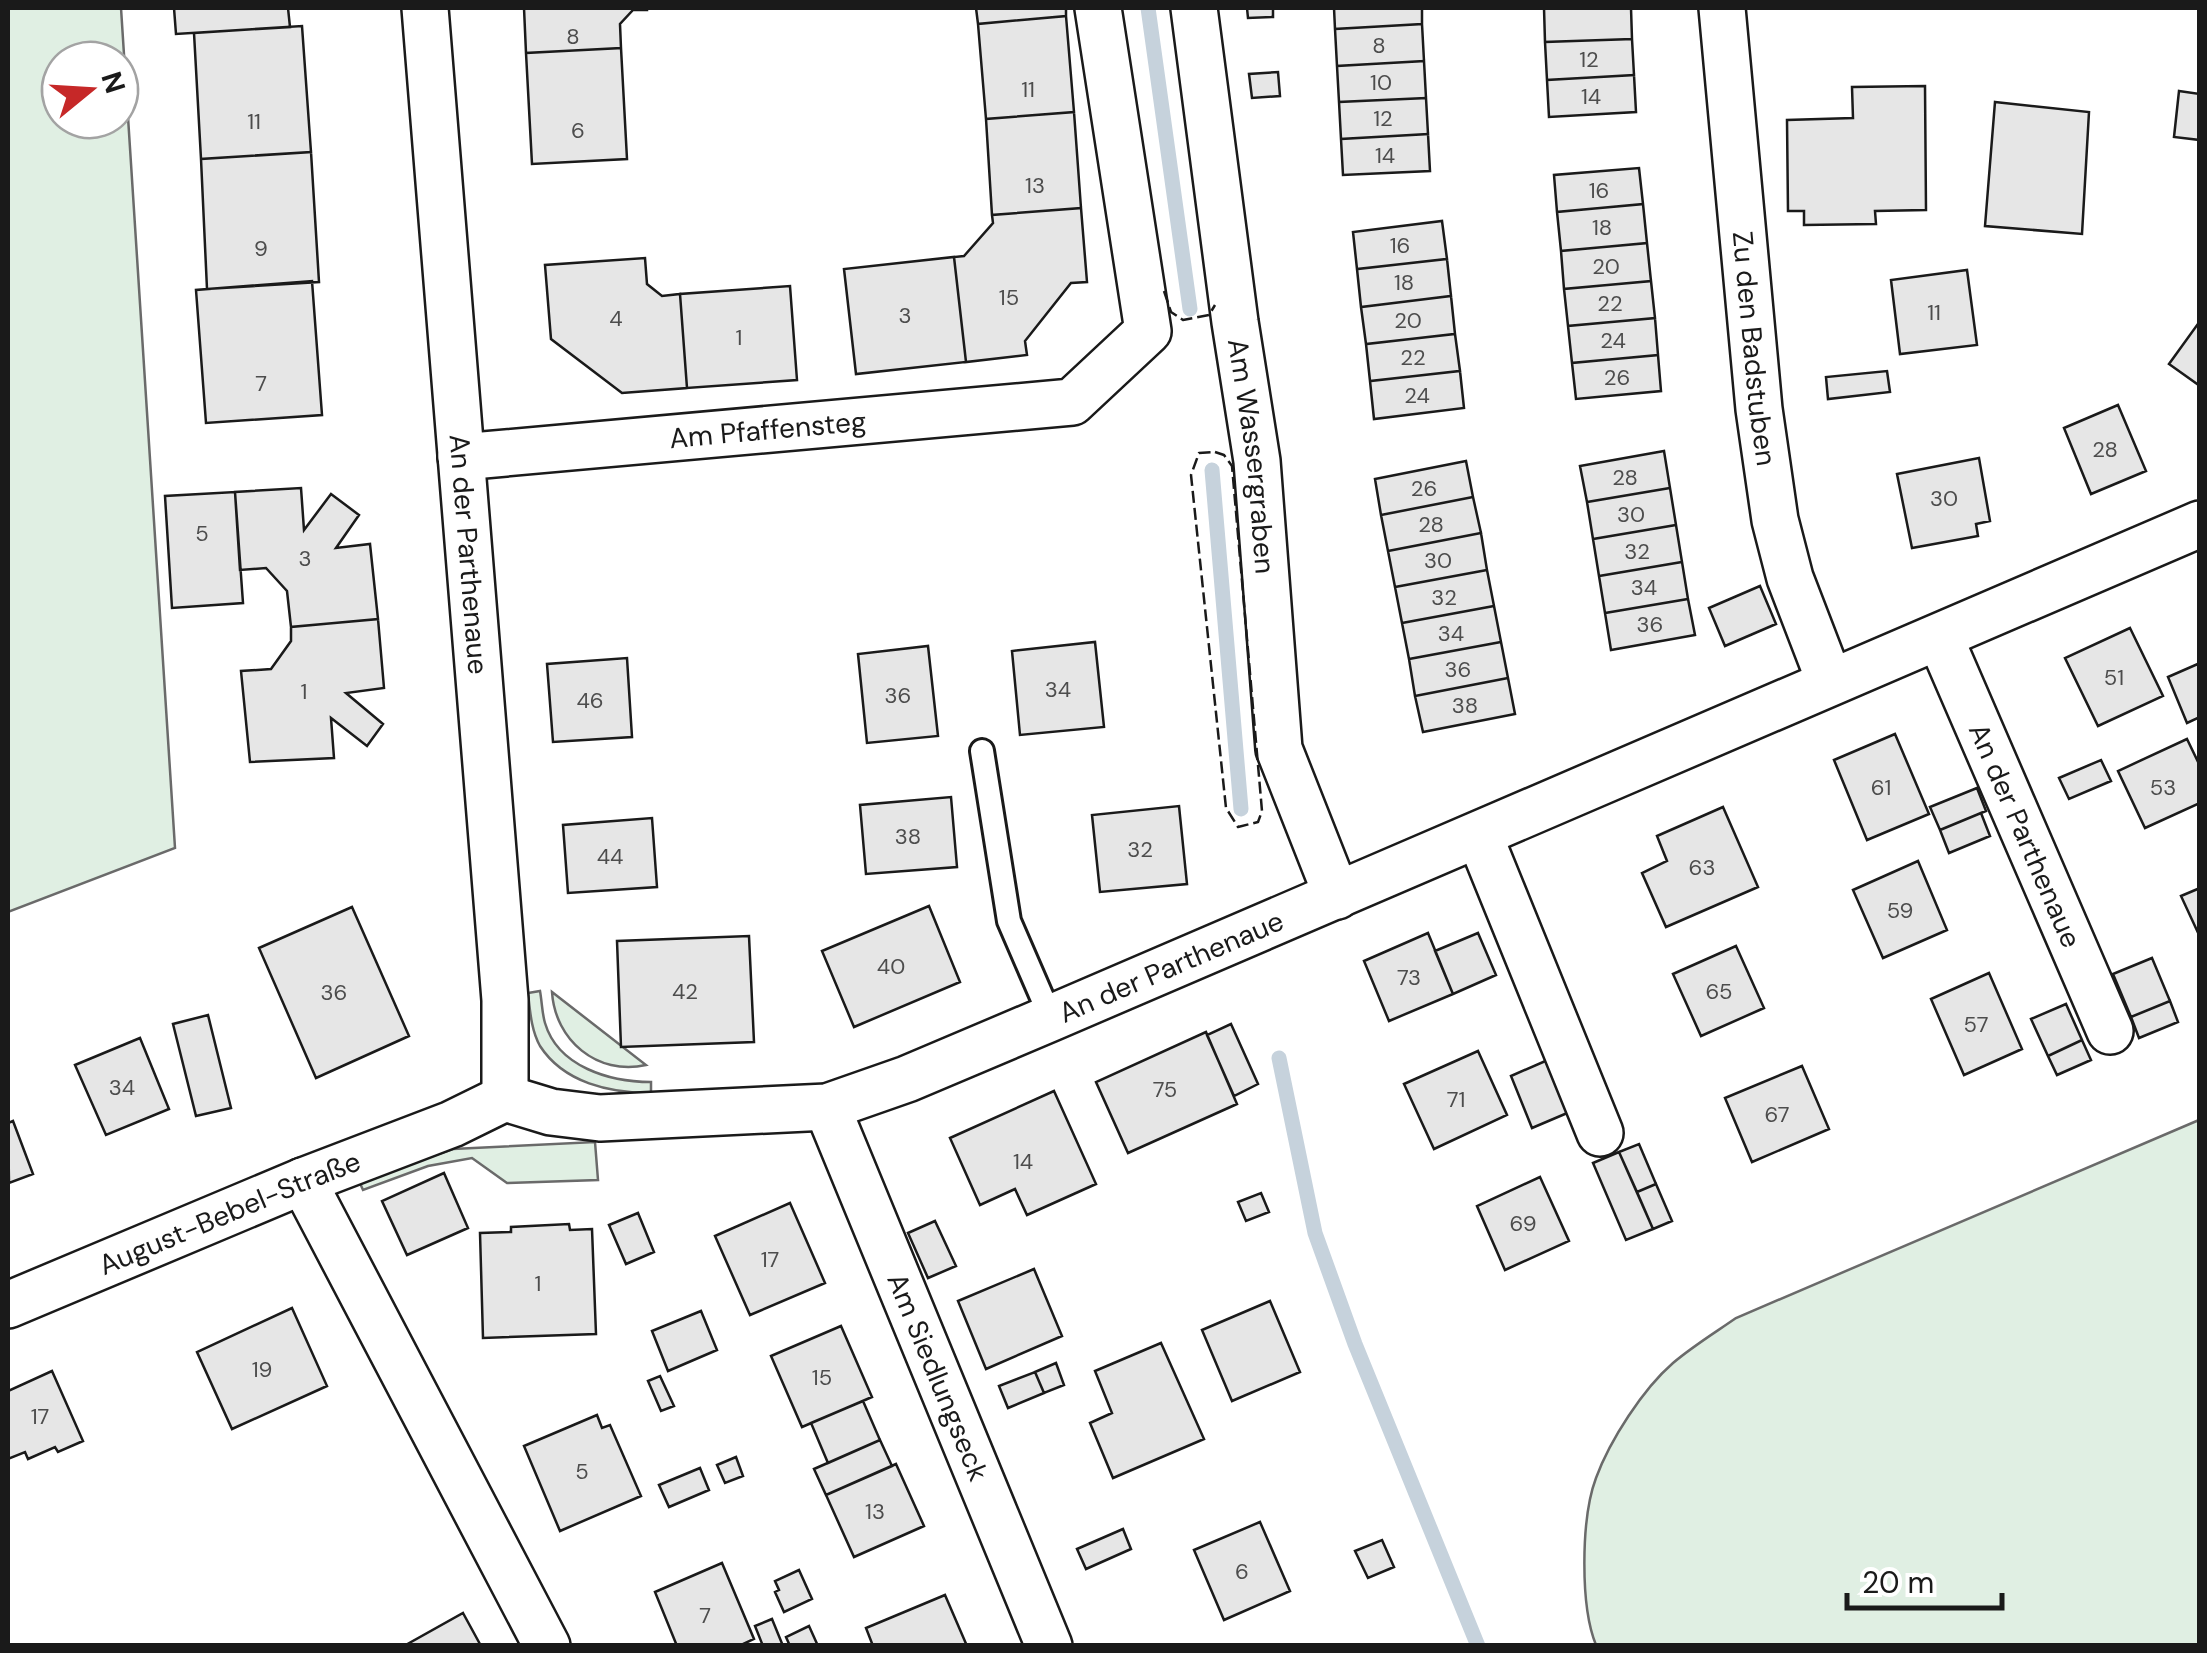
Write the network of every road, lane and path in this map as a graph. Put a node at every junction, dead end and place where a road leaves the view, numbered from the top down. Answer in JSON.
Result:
{"nodes":[{"id":1,"x":425,"y":8,"type":"edge"},
{"id":2,"x":1098,"y":8,"type":"edge"},
{"id":3,"x":1194,"y":8,"type":"edge"},
{"id":4,"x":1722,"y":8,"type":"edge"},
{"id":5,"x":461,"y":457,"type":"junction"},
{"id":6,"x":2200,"y":524,"type":"edge"},
{"id":7,"x":1940,"y":638,"type":"junction"},
{"id":8,"x":1830,"y":682,"type":"junction"},
{"id":9,"x":982,"y":751,"type":"dead end"},
{"id":10,"x":1479,"y":836,"type":"junction"},
{"id":11,"x":1337,"y":896,"type":"junction"},
{"id":12,"x":1050,"y":1018,"type":"junction"},
{"id":13,"x":2110,"y":1031,"type":"dead end"},
{"id":14,"x":504,"y":1098,"type":"junction"},
{"id":15,"x":827,"y":1108,"type":"junction"},
{"id":16,"x":1600,"y":1133,"type":"dead end"},
{"id":17,"x":303,"y":1181,"type":"junction"},
{"id":18,"x":8,"y":1305,"type":"edge"},
{"id":19,"x":547,"y":1646,"type":"edge"},
{"id":20,"x":1049,"y":1646,"type":"edge"}],
"edges":[{"from":1,"to":5,"type":"street","name":"An der Parthenaue"},
{"from":2,"to":5,"type":"street","name":"Am Pfaffensteg"},
{"from":3,"to":11,"type":"street","name":"Am Wassergraben"},
{"from":4,"to":8,"type":"street","name":"Zu den Badstuben"},
{"from":5,"to":14,"type":"street","name":"An der Parthenaue"},
{"from":6,"to":7,"type":"street","name":"An der Parthenaue"},
{"from":7,"to":8,"type":"street","name":"An der Parthenaue"},
{"from":7,"to":13,"type":"street","name":"An der Parthenaue"},
{"from":8,"to":10,"type":"street","name":"An der Parthenaue"},
{"from":9,"to":12,"type":"lane"},
{"from":10,"to":11,"type":"street","name":"An der Parthenaue"},
{"from":10,"to":16,"type":"street"},
{"from":11,"to":12,"type":"street","name":"An der Parthenaue"},
{"from":12,"to":15,"type":"street","name":"An der Parthenaue"},
{"from":14,"to":15,"type":"street","name":"An der Parthenaue"},
{"from":14,"to":17,"type":"street","name":"August-Bebel-Straße"},
{"from":15,"to":20,"type":"street","name":"Am Siedlungseck"},
{"from":17,"to":18,"type":"street","name":"August-Bebel-Straße"},
{"from":17,"to":19,"type":"street"}]}
